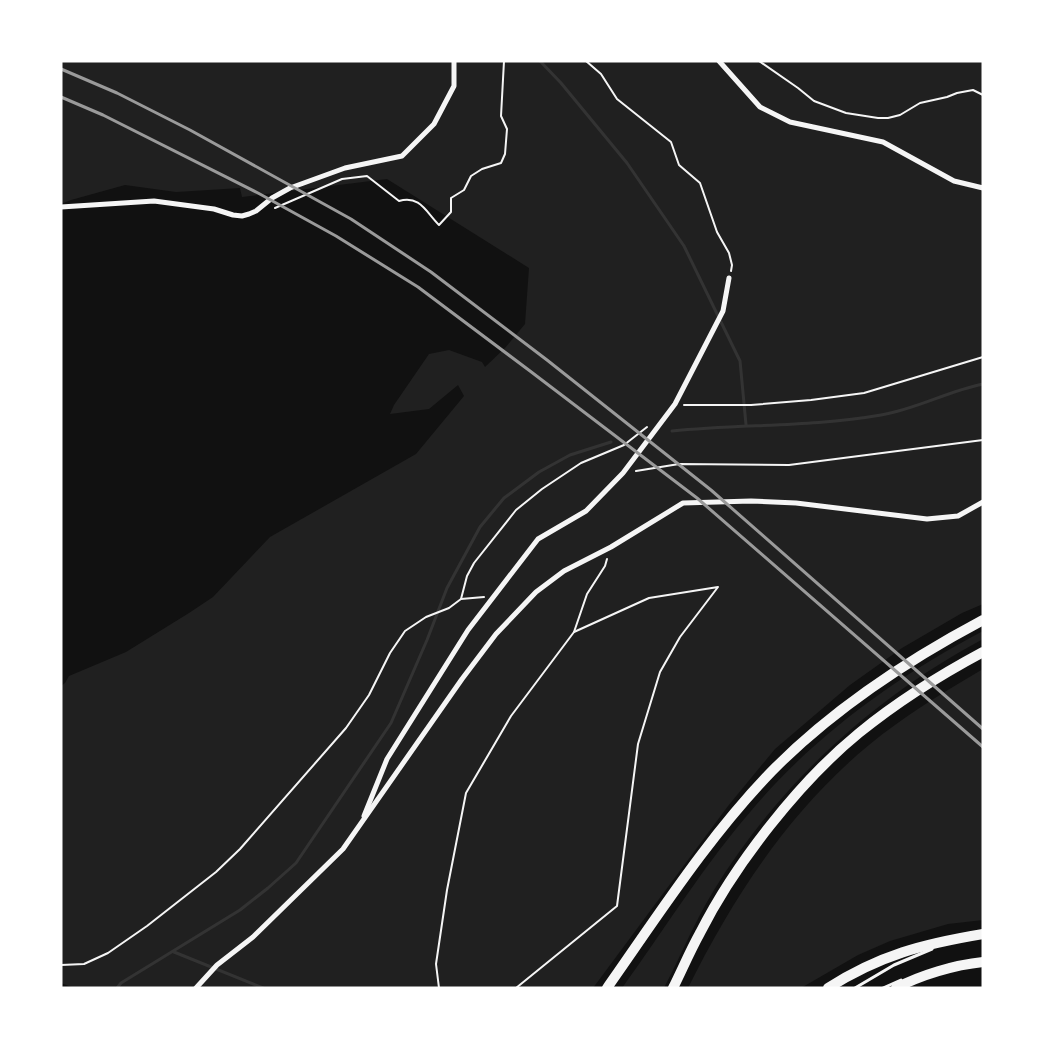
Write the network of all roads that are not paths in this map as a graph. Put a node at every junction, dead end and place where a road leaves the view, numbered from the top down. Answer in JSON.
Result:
{"nodes":[{"id":1,"x":454,"y":61,"type":"edge"},
{"id":2,"x":719,"y":61,"type":"edge"},
{"id":3,"x":983,"y":188,"type":"edge"},
{"id":4,"x":61,"y":207,"type":"edge"},
{"id":5,"x":729,"y":278,"type":"road end"},
{"id":6,"x":983,"y":502,"type":"edge"},
{"id":7,"x":983,"y":620,"type":"edge"},
{"id":8,"x":983,"y":652,"type":"edge"},
{"id":9,"x":361,"y":824,"type":"junction"},
{"id":10,"x":983,"y":934,"type":"edge"},
{"id":11,"x":977,"y":962,"type":"edge"},
{"id":12,"x":196,"y":988,"type":"edge"},
{"id":13,"x":607,"y":988,"type":"edge"},
{"id":14,"x":673,"y":988,"type":"edge"},
{"id":15,"x":828,"y":988,"type":"edge"},
{"id":16,"x":855,"y":988,"type":"edge"},
{"id":17,"x":883,"y":988,"type":"edge"},
{"id":18,"x":896,"y":988,"type":"edge"}],
"edges":[{"from":1,"to":4,"type":"street"},
{"from":2,"to":3,"type":"street"},
{"from":5,"to":9,"type":"street"},
{"from":6,"to":9,"type":"street"},
{"from":7,"to":13,"type":"main road"},
{"from":8,"to":14,"type":"main road"},
{"from":9,"to":12,"type":"street"},
{"from":10,"to":15,"type":"main road"},
{"from":10,"to":16,"type":"lane"},
{"from":11,"to":17,"type":"lane"},
{"from":11,"to":18,"type":"main road"}]}
